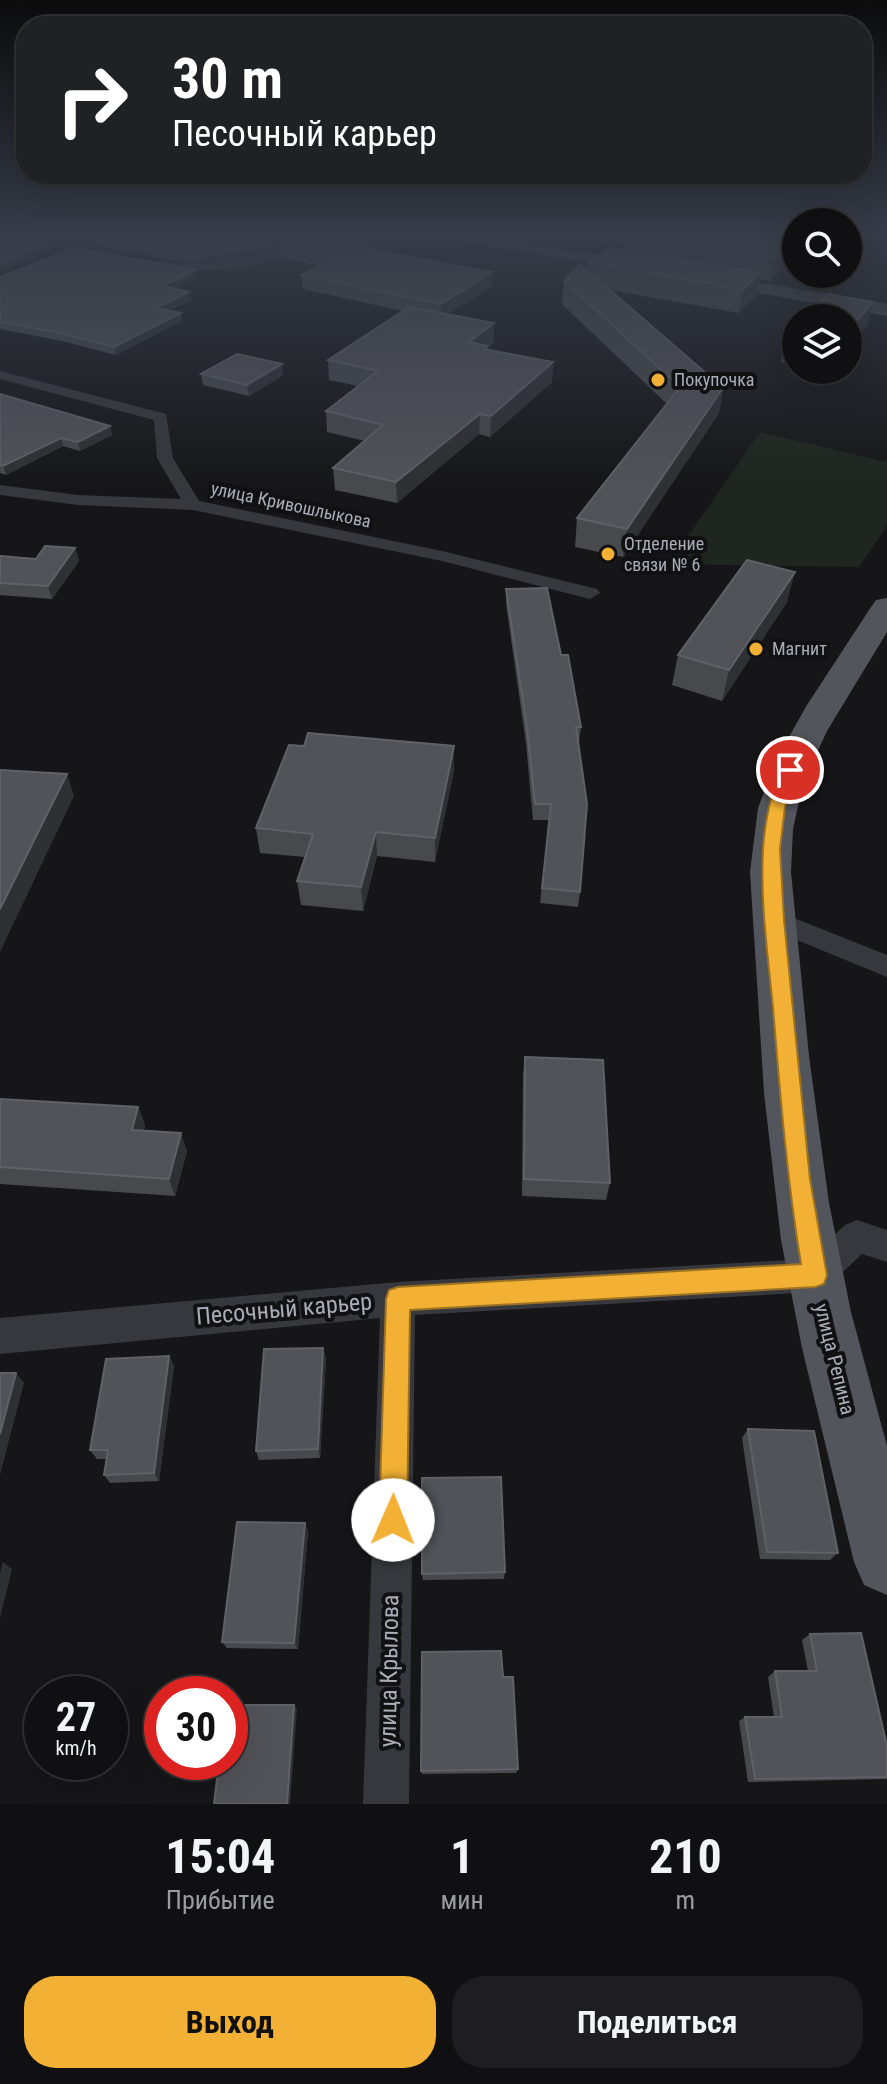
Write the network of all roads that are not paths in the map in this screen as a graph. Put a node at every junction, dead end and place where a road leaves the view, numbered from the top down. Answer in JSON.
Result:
{"nodes":[{"id":1,"x":0,"y":375,"type":"edge"},
{"id":2,"x":0,"y":490,"type":"edge"},
{"id":3,"x":193,"y":505,"type":"junction"},
{"id":4,"x":590,"y":593,"type":"dead end"},
{"id":5,"x":887,"y":607,"type":"edge"},
{"id":6,"x":774,"y":920,"type":"junction"},
{"id":7,"x":887,"y":966,"type":"edge"},
{"id":8,"x":887,"y":1246,"type":"edge"},
{"id":9,"x":815,"y":1275,"type":"junction"},
{"id":10,"x":398,"y":1299,"type":"junction"},
{"id":11,"x":0,"y":1336,"type":"edge"},
{"id":12,"x":887,"y":1562,"type":"edge"},
{"id":13,"x":386,"y":1804,"type":"edge"}],
"edges":[{"from":1,"to":3,"type":"street","name":"улица Кривошлыкова"},
{"from":2,"to":3,"type":"street"},
{"from":3,"to":4,"type":"street","name":"улица Кривошлыкова"},
{"from":5,"to":6,"type":"main road","name":"улица Репина"},
{"from":6,"to":7,"type":"street"},
{"from":6,"to":9,"type":"main road","name":"улица Репина"},
{"from":8,"to":9,"type":"street"},
{"from":9,"to":10,"type":"street","name":"Песочный карьер"},
{"from":9,"to":12,"type":"main road","name":"улица Репина"},
{"from":10,"to":11,"type":"street","name":"Песочный карьер"},
{"from":10,"to":13,"type":"street","name":"улица Крылова"}]}
